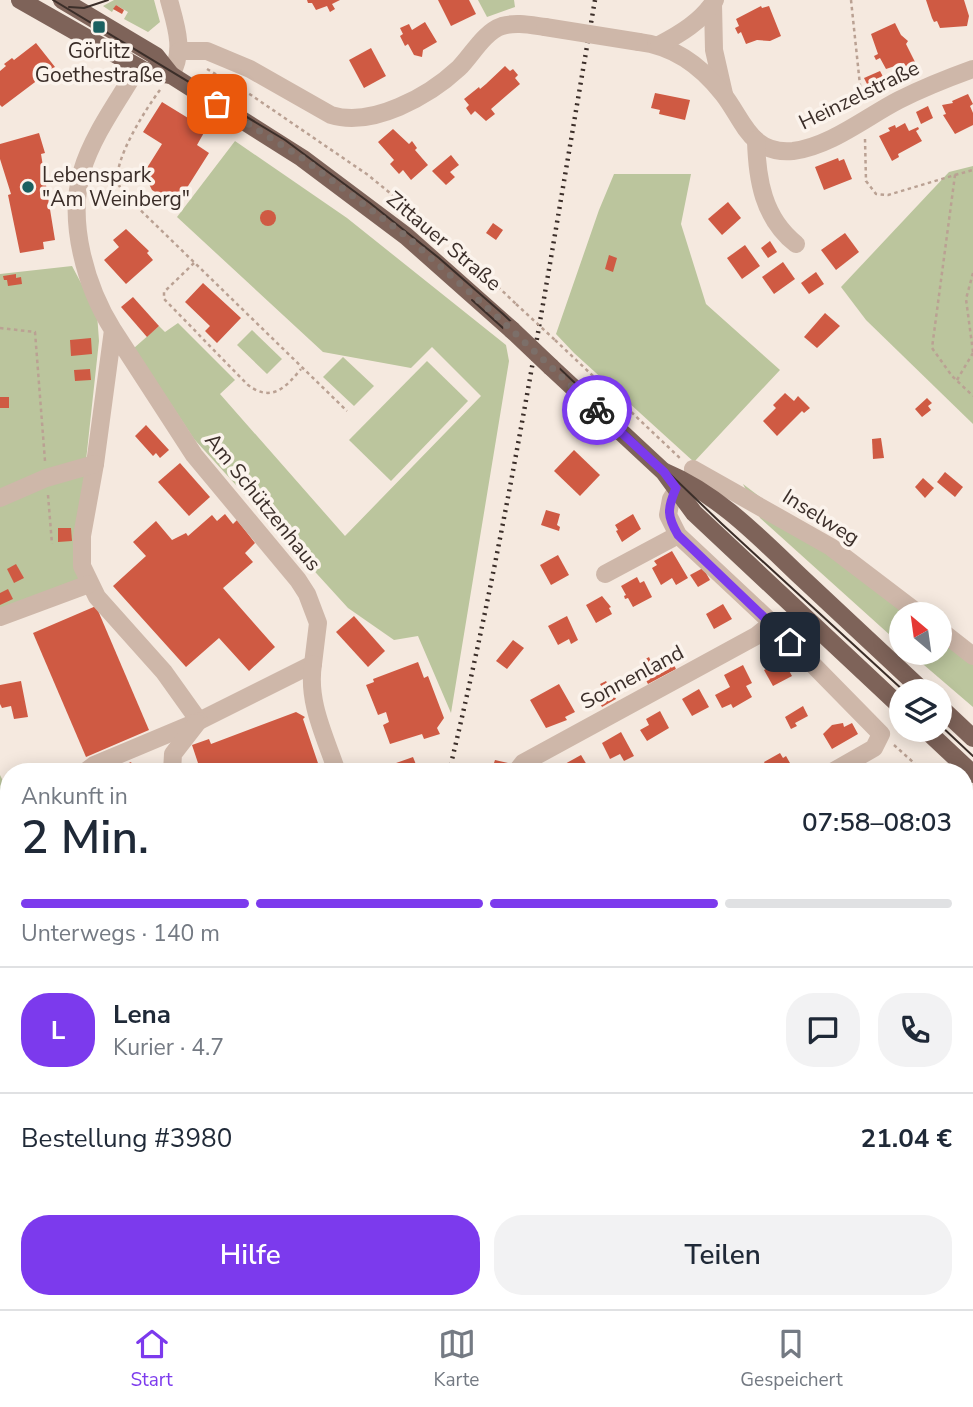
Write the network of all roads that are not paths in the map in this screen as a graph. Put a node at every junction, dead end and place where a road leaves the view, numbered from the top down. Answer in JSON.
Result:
{"nodes":[{"id":1,"x":20,"y":0,"type":"edge"},
{"id":2,"x":61,"y":0,"type":"edge"},
{"id":3,"x":169,"y":0,"type":"edge"},
{"id":4,"x":714,"y":2,"type":"edge"},
{"id":5,"x":659,"y":45,"type":"junction"},
{"id":6,"x":187,"y":51,"type":"junction"},
{"id":7,"x":138,"y":67,"type":"junction"},
{"id":8,"x":973,"y":69,"type":"edge"},
{"id":9,"x":171,"y":75,"type":"junction"},
{"id":10,"x":725,"y":96,"type":"junction"},
{"id":11,"x":756,"y":140,"type":"junction"},
{"id":12,"x":796,"y":244,"type":"dead end"},
{"id":13,"x":113,"y":330,"type":"junction"},
{"id":14,"x":95,"y":464,"type":"junction"},
{"id":15,"x":684,"y":479,"type":"junction"},
{"id":16,"x":0,"y":498,"type":"edge"},
{"id":17,"x":678,"y":535,"type":"junction"},
{"id":18,"x":605,"y":574,"type":"dead end"},
{"id":19,"x":89,"y":584,"type":"junction"},
{"id":20,"x":903,"y":602,"type":"edge"},
{"id":21,"x":0,"y":617,"type":"edge"},
{"id":22,"x":772,"y":623,"type":"junction"},
{"id":23,"x":952,"y":639,"type":"edge"},
{"id":24,"x":973,"y":656,"type":"edge"},
{"id":25,"x":313,"y":664,"type":"junction"},
{"id":26,"x":910,"y":679,"type":"edge"},
{"id":27,"x":889,"y":696,"type":"edge"},
{"id":28,"x":952,"y":718,"type":"edge"},
{"id":29,"x":199,"y":720,"type":"junction"},
{"id":30,"x":973,"y":738,"type":"edge"},
{"id":31,"x":939,"y":742,"type":"edge"},
{"id":32,"x":99,"y":763,"type":"edge"},
{"id":33,"x":172,"y":763,"type":"edge"},
{"id":34,"x":334,"y":763,"type":"edge"},
{"id":35,"x":523,"y":763,"type":"edge"},
{"id":36,"x":848,"y":763,"type":"edge"},
{"id":37,"x":961,"y":763,"type":"edge"}],
"edges":[{"from":1,"to":7,"type":"main road","name":"Zittauer Straße"},
{"from":2,"to":9,"type":"main road","name":"Zittauer Straße"},
{"from":3,"to":6,"type":"street"},
{"from":4,"to":5,"type":"street"},
{"from":4,"to":10,"type":"street"},
{"from":5,"to":6,"type":"street","bridge":true},
{"from":5,"to":10,"type":"street"},
{"from":6,"to":9,"type":"street"},
{"from":7,"to":9,"type":"main road","name":"Zittauer Straße"},
{"from":7,"to":13,"type":"street","name":"Am Schützenhaus"},
{"from":8,"to":11,"type":"street","name":"Heinzelstraße"},
{"from":9,"to":15,"type":"main road","name":"Zittauer Straße","bridge":true},
{"from":10,"to":11,"type":"street"},
{"from":11,"to":12,"type":"street"},
{"from":13,"to":14,"type":"street"},
{"from":13,"to":25,"type":"street","name":"Am Schützenhaus"},
{"from":14,"to":16,"type":"street"},
{"from":14,"to":19,"type":"street"},
{"from":15,"to":17,"type":"street"},
{"from":15,"to":20,"type":"street","name":"Inselweg"},
{"from":15,"to":26,"type":"main road","name":"Zittauer Straße"},
{"from":15,"to":27,"type":"main road","name":"Zittauer Straße"},
{"from":17,"to":18,"type":"street"},
{"from":17,"to":22,"type":"street"},
{"from":19,"to":21,"type":"street"},
{"from":19,"to":29,"type":"street"},
{"from":22,"to":35,"type":"street","name":"Sonnenland"},
{"from":22,"to":36,"type":"street"},
{"from":23,"to":24,"type":"street"},
{"from":25,"to":29,"type":"street"},
{"from":25,"to":34,"type":"street","name":"Am Schützenhaus"},
{"from":28,"to":30,"type":"main road"},
{"from":29,"to":32,"type":"street"},
{"from":29,"to":33,"type":"street"},
{"from":31,"to":37,"type":"main road"}]}
